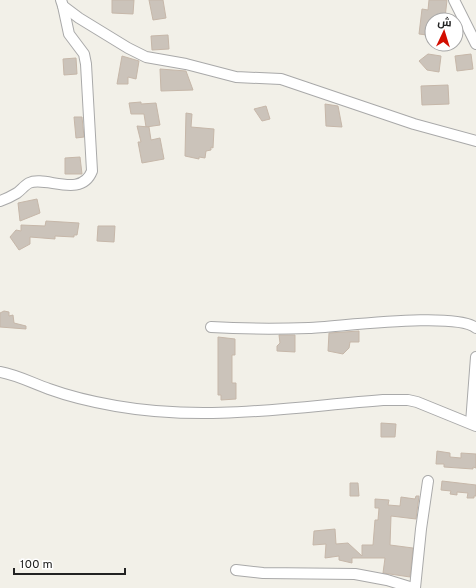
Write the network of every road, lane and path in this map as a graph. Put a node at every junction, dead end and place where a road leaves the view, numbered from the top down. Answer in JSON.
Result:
{"nodes":[{"id":1,"x":454,"y":0,"type":"edge"},
{"id":2,"x":62,"y":3,"type":"edge"},
{"id":3,"x":476,"y":44,"type":"edge"},
{"id":4,"x":476,"y":141,"type":"edge"},
{"id":5,"x":0,"y":201,"type":"edge"},
{"id":6,"x":211,"y":327,"type":"dead end"},
{"id":7,"x":476,"y":328,"type":"edge"},
{"id":8,"x":476,"y":357,"type":"edge"},
{"id":9,"x":0,"y":372,"type":"edge"},
{"id":10,"x":473,"y":425,"type":"edge"},
{"id":11,"x":428,"y":481,"type":"dead end"},
{"id":12,"x":236,"y":570,"type":"dead end"},
{"id":13,"x":414,"y":588,"type":"edge"}],
"edges":[{"from":1,"to":3,"type":"street"},
{"from":2,"to":4,"type":"street"},
{"from":2,"to":5,"type":"street"},
{"from":6,"to":7,"type":"street"},
{"from":8,"to":10,"type":"street"},
{"from":9,"to":10,"type":"street"},
{"from":11,"to":13,"type":"street"},
{"from":12,"to":13,"type":"street"}]}
